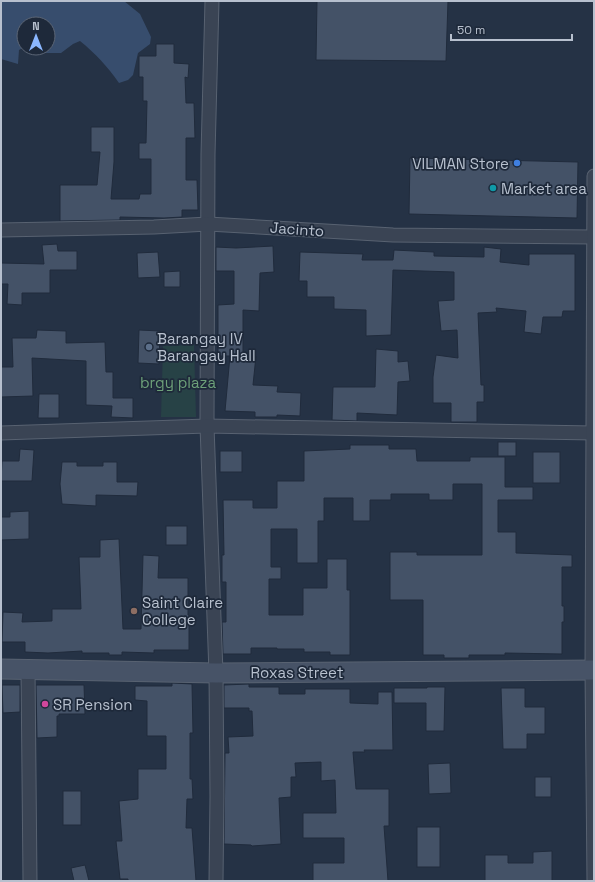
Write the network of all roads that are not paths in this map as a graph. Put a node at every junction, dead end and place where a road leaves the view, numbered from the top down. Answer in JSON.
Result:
{"nodes":[{"id":1,"x":212,"y":1,"type":"edge"},
{"id":2,"x":594,"y":176,"type":"edge"},
{"id":3,"x":208,"y":224,"type":"junction"},
{"id":4,"x":1,"y":230,"type":"edge"},
{"id":5,"x":594,"y":237,"type":"edge"},
{"id":6,"x":207,"y":426,"type":"junction"},
{"id":7,"x":1,"y":433,"type":"edge"},
{"id":8,"x":593,"y":433,"type":"edge"},
{"id":9,"x":1,"y":669,"type":"edge"},
{"id":10,"x":28,"y":670,"type":"junction"},
{"id":11,"x":593,"y":670,"type":"edge"},
{"id":12,"x":216,"y":673,"type":"junction"},
{"id":13,"x":30,"y":881,"type":"edge"},
{"id":14,"x":216,"y":881,"type":"edge"},
{"id":15,"x":594,"y":881,"type":"edge"}],
"edges":[{"from":1,"to":3,"type":"street"},
{"from":2,"to":5,"type":"street"},
{"from":3,"to":4,"type":"street","name":"Jacinto"},
{"from":3,"to":5,"type":"street","name":"Jacinto"},
{"from":3,"to":6,"type":"street"},
{"from":5,"to":8,"type":"street"},
{"from":6,"to":7,"type":"street"},
{"from":6,"to":8,"type":"street"},
{"from":6,"to":12,"type":"street"},
{"from":8,"to":11,"type":"street"},
{"from":9,"to":10,"type":"main road","name":"Roxas Street"},
{"from":10,"to":12,"type":"main road","name":"Roxas Street"},
{"from":10,"to":13,"type":"street"},
{"from":11,"to":12,"type":"main road","name":"Roxas Street"},
{"from":11,"to":15,"type":"street"},
{"from":12,"to":14,"type":"street"}]}
